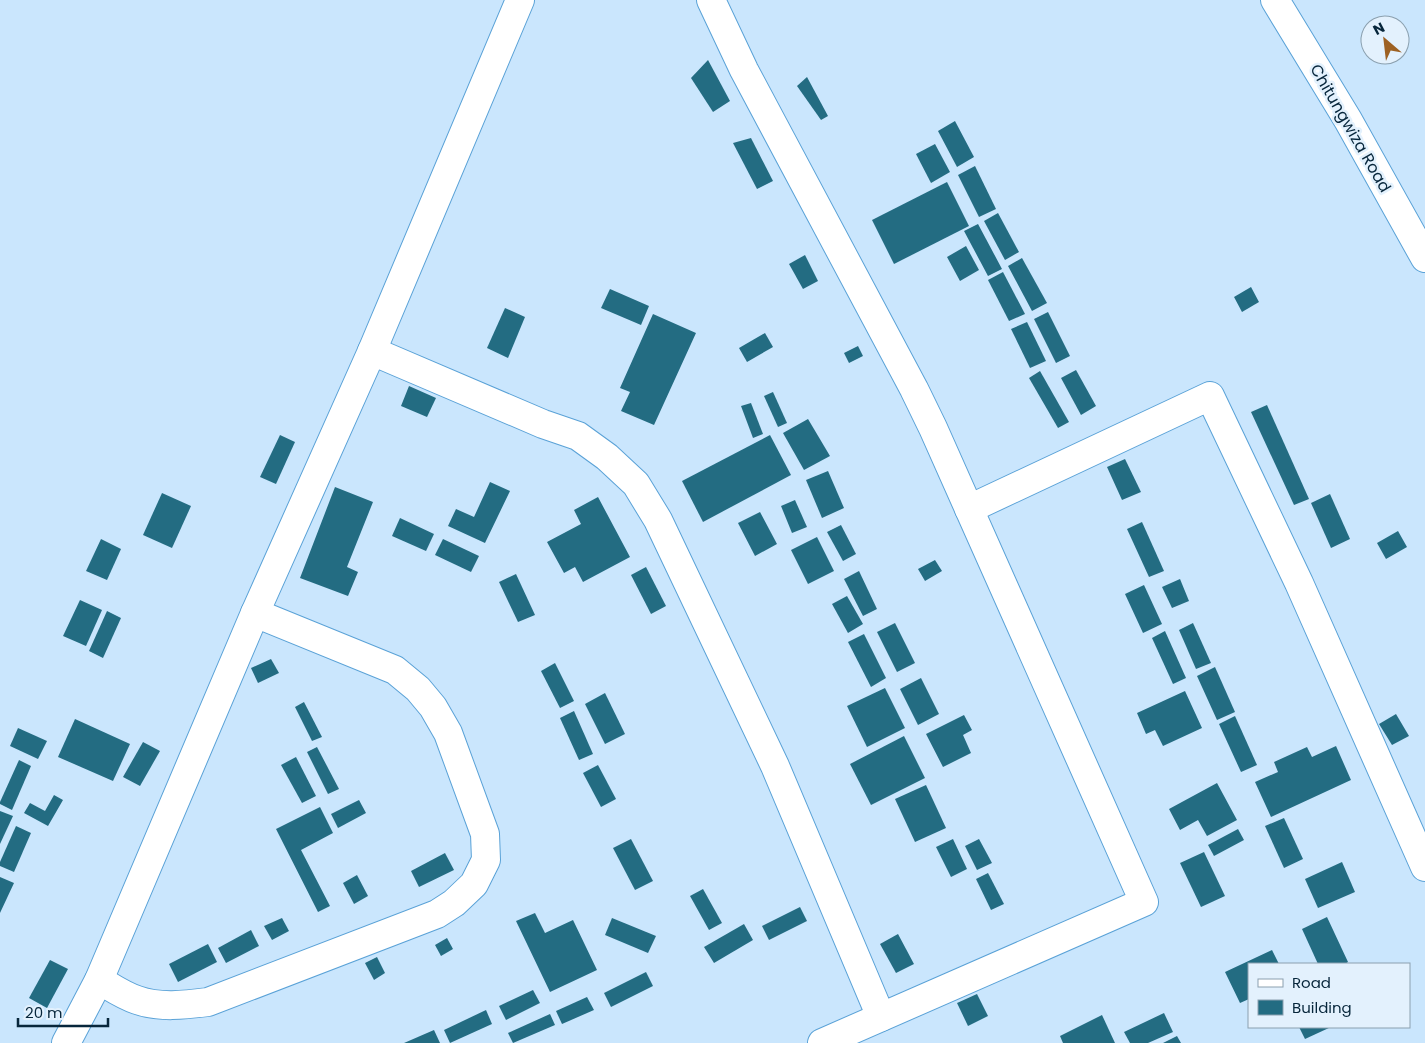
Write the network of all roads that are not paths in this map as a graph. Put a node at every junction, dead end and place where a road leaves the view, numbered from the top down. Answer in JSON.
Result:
{"nodes":[{"id":1,"x":520,"y":0,"type":"edge"},
{"id":2,"x":711,"y":0,"type":"edge"},
{"id":3,"x":1275,"y":0,"type":"edge"},
{"id":4,"x":1425,"y":258,"type":"edge"},
{"id":5,"x":372,"y":351,"type":"junction"},
{"id":6,"x":969,"y":509,"type":"junction"},
{"id":7,"x":255,"y":613,"type":"junction"},
{"id":8,"x":1425,"y":868,"type":"edge"},
{"id":9,"x":98,"y":980,"type":"junction"},
{"id":10,"x":881,"y":1017,"type":"junction"},
{"id":11,"x":66,"y":1043,"type":"edge"},
{"id":12,"x":822,"y":1043,"type":"edge"}],
"edges":[{"from":1,"to":5,"type":"street"},
{"from":2,"to":6,"type":"street"},
{"from":3,"to":4,"type":"street","name":"Chitungwiza Road"},
{"from":5,"to":7,"type":"street"},
{"from":5,"to":10,"type":"street"},
{"from":6,"to":8,"type":"street"},
{"from":6,"to":10,"type":"street"},
{"from":7,"to":9,"type":"street"},
{"from":7,"to":9,"type":"street"},
{"from":9,"to":11,"type":"street"},
{"from":10,"to":12,"type":"street"}]}
